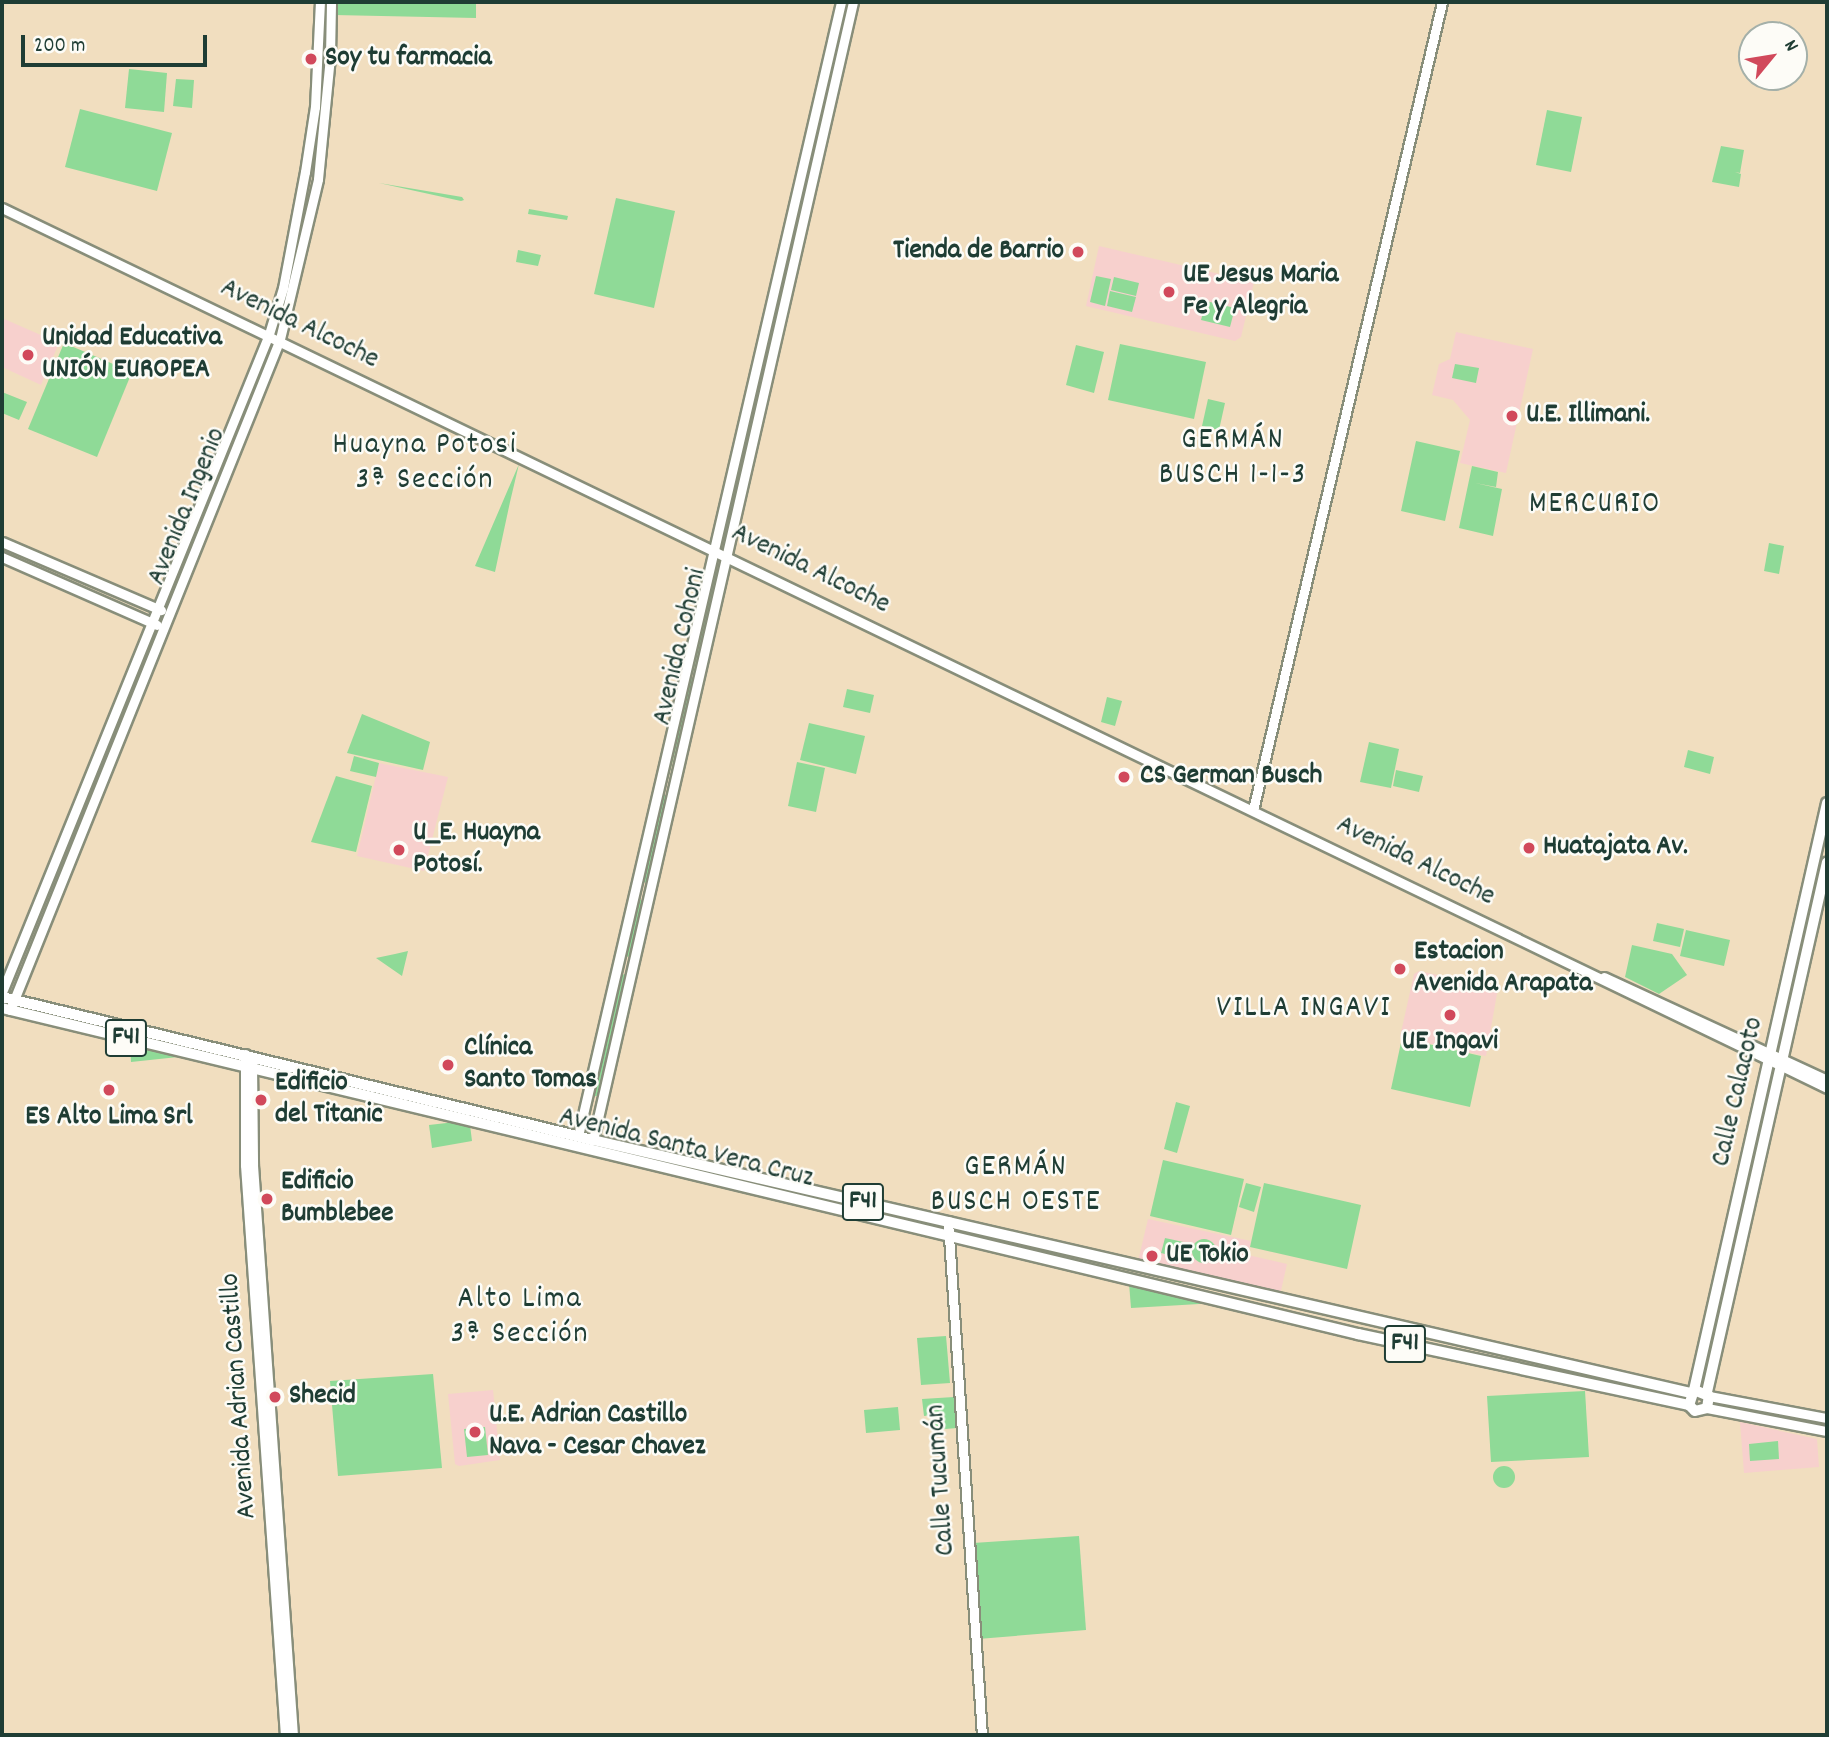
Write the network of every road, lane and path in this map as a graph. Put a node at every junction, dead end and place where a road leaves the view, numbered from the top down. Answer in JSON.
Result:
{"nodes":[{"id":1,"x":320,"y":2,"type":"edge"},
{"id":2,"x":331,"y":2,"type":"edge"},
{"id":3,"x":841,"y":2,"type":"edge"},
{"id":4,"x":853,"y":2,"type":"edge"},
{"id":5,"x":1442,"y":2,"type":"edge"},
{"id":6,"x":2,"y":208,"type":"edge"},
{"id":7,"x":269,"y":334,"type":"junction"},
{"id":8,"x":280,"y":339,"type":"junction"},
{"id":9,"x":2,"y":542,"type":"edge"},
{"id":10,"x":712,"y":548,"type":"junction"},
{"id":11,"x":726,"y":554,"type":"junction"},
{"id":12,"x":2,"y":557,"type":"edge"},
{"id":13,"x":158,"y":609,"type":"junction"},
{"id":14,"x":169,"y":612,"type":"junction"},
{"id":15,"x":152,"y":623,"type":"junction"},
{"id":16,"x":163,"y":628,"type":"junction"},
{"id":17,"x":1827,"y":803,"type":"edge"},
{"id":18,"x":1253,"y":810,"type":"junction"},
{"id":19,"x":1827,"y":862,"type":"edge"},
{"id":20,"x":2,"y":992,"type":"edge"},
{"id":21,"x":2,"y":997,"type":"edge"},
{"id":22,"x":8,"y":1006,"type":"edge"},
{"id":23,"x":249,"y":1055,"type":"junction"},
{"id":24,"x":1770,"y":1059,"type":"junction"},
{"id":25,"x":1782,"y":1061,"type":"junction"},
{"id":26,"x":247,"y":1066,"type":"junction"},
{"id":27,"x":1827,"y":1080,"type":"edge"},
{"id":28,"x":1827,"y":1088,"type":"edge"},
{"id":29,"x":578,"y":1136,"type":"junction"},
{"id":30,"x":593,"y":1140,"type":"junction"},
{"id":31,"x":948,"y":1221,"type":"junction"},
{"id":32,"x":947,"y":1235,"type":"junction"},
{"id":33,"x":1693,"y":1392,"type":"junction"},
{"id":34,"x":1708,"y":1394,"type":"junction"},
{"id":35,"x":1689,"y":1405,"type":"junction"},
{"id":36,"x":1707,"y":1408,"type":"junction"},
{"id":37,"x":1827,"y":1418,"type":"edge"},
{"id":38,"x":1827,"y":1431,"type":"edge"},
{"id":39,"x":285,"y":1735,"type":"edge"},
{"id":40,"x":293,"y":1735,"type":"edge"},
{"id":41,"x":982,"y":1735,"type":"edge"}],
"edges":[{"from":1,"to":7,"type":"street","name":"Avenida Ingenio"},
{"from":2,"to":8,"type":"street","name":"Avenida Ingenio"},
{"from":3,"to":10,"type":"street","name":"Avenida Cohoni"},
{"from":4,"to":11,"type":"street","name":"Avenida Cohoni"},
{"from":5,"to":18,"type":"street"},
{"from":6,"to":7,"type":"street","name":"Avenida Alcoche"},
{"from":7,"to":8,"type":"street","name":"Avenida Alcoche"},
{"from":7,"to":13,"type":"street","name":"Avenida Ingenio"},
{"from":8,"to":10,"type":"street","name":"Avenida Alcoche"},
{"from":8,"to":14,"type":"street","name":"Avenida Ingenio"},
{"from":9,"to":13,"type":"street"},
{"from":10,"to":11,"type":"street","name":"Avenida Alcoche"},
{"from":10,"to":29,"type":"street","name":"Avenida Cohoni"},
{"from":11,"to":18,"type":"street","name":"Avenida Alcoche"},
{"from":11,"to":30,"type":"street","name":"Avenida Cohoni"},
{"from":12,"to":15,"type":"street"},
{"from":13,"to":14,"type":"street"},
{"from":13,"to":15,"type":"street","name":"Avenida Ingenio"},
{"from":14,"to":16,"type":"street","name":"Avenida Ingenio"},
{"from":15,"to":16,"type":"street"},
{"from":15,"to":20,"type":"street","name":"Avenida Ingenio"},
{"from":16,"to":22,"type":"street","name":"Avenida Ingenio"},
{"from":17,"to":24,"type":"main road","name":"Calle Calacoto"},
{"from":18,"to":24,"type":"street","name":"Avenida Alcoche"},
{"from":19,"to":25,"type":"main road","name":"Calle Calacoto"},
{"from":21,"to":22,"type":"main road","name":"Avenida Santa Vera Cruz","number":"F41"},
{"from":22,"to":23,"type":"main road","name":"Avenida Santa Vera Cruz","number":"F41"},
{"from":22,"to":26,"type":"main road","name":"Avenida Santa Vera Cruz","number":"F41"},
{"from":23,"to":26,"type":"street","name":"Avenida Adrian Castillo"},
{"from":23,"to":29,"type":"main road","name":"Avenida Santa Vera Cruz","number":"F41"},
{"from":24,"to":25,"type":"street","name":"Avenida Alcoche"},
{"from":24,"to":33,"type":"main road","name":"Calle Calacoto"},
{"from":25,"to":27,"type":"street","name":"Avenida Alcoche"},
{"from":25,"to":28,"type":"street","name":"Avenida Alcoche"},
{"from":25,"to":34,"type":"main road","name":"Calle Calacoto"},
{"from":26,"to":32,"type":"main road","name":"Avenida Santa Vera Cruz","number":"F41"},
{"from":26,"to":39,"type":"street","name":"Avenida Adrian Castillo"},
{"from":26,"to":40,"type":"street","name":"Avenida Adrian Castillo"},
{"from":29,"to":30,"type":"main road","name":"Avenida Santa Vera Cruz","number":"F41"},
{"from":30,"to":31,"type":"main road","name":"Avenida Santa Vera Cruz","number":"F41"},
{"from":31,"to":32,"type":"street","name":"Calle Tucumán"},
{"from":31,"to":33,"type":"main road","name":"Avenida Santa Vera Cruz","number":"F41"},
{"from":32,"to":35,"type":"main road","name":"Avenida Santa Vera Cruz","number":"F41"},
{"from":32,"to":41,"type":"street","name":"Calle Tucumán"},
{"from":33,"to":34,"type":"main road","name":"Avenida Santa Vera Cruz"},
{"from":33,"to":35,"type":"main road","name":"Calle Calacoto"},
{"from":34,"to":36,"type":"main road","name":"Calle Calacoto"},
{"from":34,"to":37,"type":"street"},
{"from":35,"to":36,"type":"main road","name":"Avenida Santa Vera Cruz"},
{"from":36,"to":38,"type":"street"}]}
